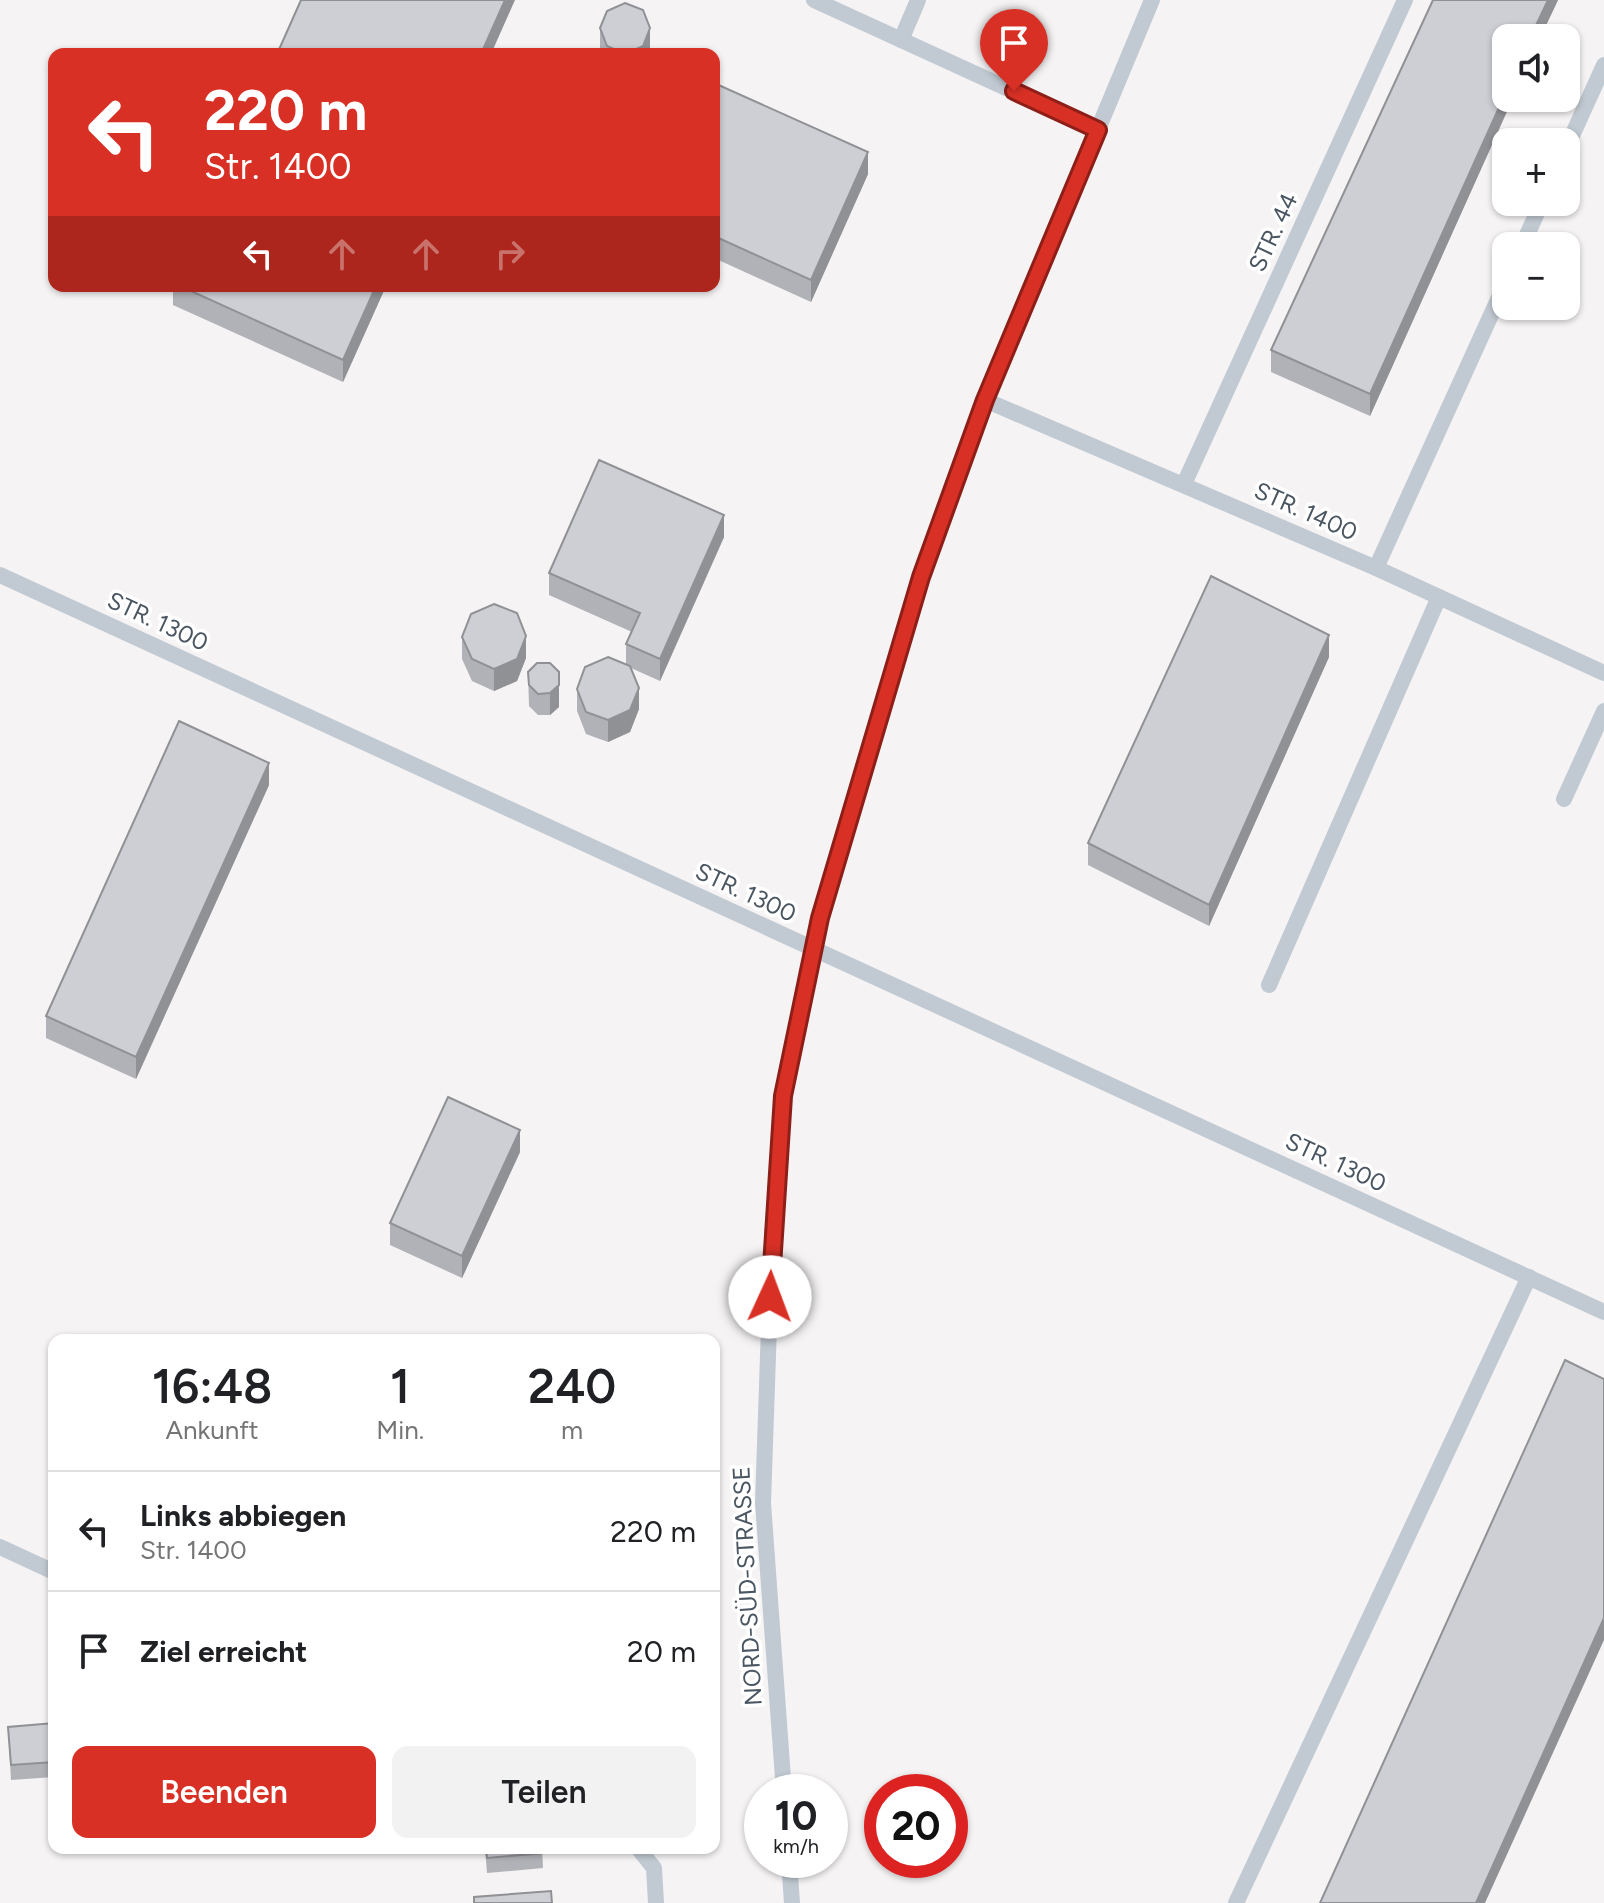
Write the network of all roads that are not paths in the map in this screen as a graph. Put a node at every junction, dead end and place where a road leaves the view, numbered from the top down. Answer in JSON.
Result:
{"nodes":[{"id":1,"x":814,"y":0,"type":"edge"},
{"id":2,"x":918,"y":0,"type":"edge"},
{"id":3,"x":1152,"y":0,"type":"edge"},
{"id":4,"x":1405,"y":0,"type":"edge"},
{"id":5,"x":901,"y":40,"type":"junction"},
{"id":6,"x":1604,"y":65,"type":"edge"},
{"id":7,"x":1576,"y":128,"type":"edge"},
{"id":8,"x":1098,"y":130,"type":"junction"},
{"id":9,"x":1492,"y":313,"type":"edge"},
{"id":10,"x":985,"y":400,"type":"junction"},
{"id":11,"x":1184,"y":484,"type":"junction"},
{"id":12,"x":1376,"y":568,"type":"junction"},
{"id":13,"x":0,"y":575,"type":"edge"},
{"id":14,"x":1439,"y":597,"type":"junction"},
{"id":15,"x":1604,"y":673,"type":"edge"},
{"id":16,"x":1604,"y":711,"type":"edge"},
{"id":17,"x":1564,"y":799,"type":"dead end"},
{"id":18,"x":812,"y":949,"type":"junction"},
{"id":19,"x":1269,"y":985,"type":"dead end"},
{"id":20,"x":1529,"y":1277,"type":"junction"},
{"id":21,"x":1604,"y":1312,"type":"edge"},
{"id":22,"x":0,"y":1547,"type":"edge"},
{"id":23,"x":48,"y":1569,"type":"edge"},
{"id":24,"x":783,"y":1774,"type":"edge"},
{"id":25,"x":643,"y":1854,"type":"edge"},
{"id":26,"x":790,"y":1878,"type":"edge"},
{"id":27,"x":656,"y":1903,"type":"edge"},
{"id":28,"x":792,"y":1903,"type":"edge"},
{"id":29,"x":1236,"y":1903,"type":"edge"}],
"edges":[{"from":1,"to":5,"type":"lane"},
{"from":2,"to":5,"type":"lane"},
{"from":3,"to":8,"type":"lane","name":"NORD-SÜD-STRASSE"},
{"from":4,"to":11,"type":"lane","name":"STR. 44"},
{"from":5,"to":8,"type":"lane"},
{"from":6,"to":7,"type":"lane"},
{"from":8,"to":10,"type":"lane","name":"NORD-SÜD-STRASSE"},
{"from":9,"to":12,"type":"lane"},
{"from":10,"to":11,"type":"lane","name":"STR. 1400"},
{"from":10,"to":18,"type":"lane","name":"NORD-SÜD-STRASSE"},
{"from":11,"to":12,"type":"lane","name":"STR. 1400"},
{"from":12,"to":14,"type":"lane","name":"STR. 1400"},
{"from":13,"to":18,"type":"lane","name":"STR. 1300"},
{"from":14,"to":15,"type":"lane","name":"STR. 1400"},
{"from":14,"to":19,"type":"lane"},
{"from":16,"to":17,"type":"lane"},
{"from":18,"to":20,"type":"lane","name":"STR. 1300"},
{"from":18,"to":24,"type":"lane","name":"NORD-SÜD-STRASSE"},
{"from":20,"to":21,"type":"lane","name":"STR. 1300"},
{"from":20,"to":29,"type":"lane"},
{"from":22,"to":23,"type":"lane"},
{"from":25,"to":27,"type":"lane"},
{"from":26,"to":28,"type":"lane"}]}
